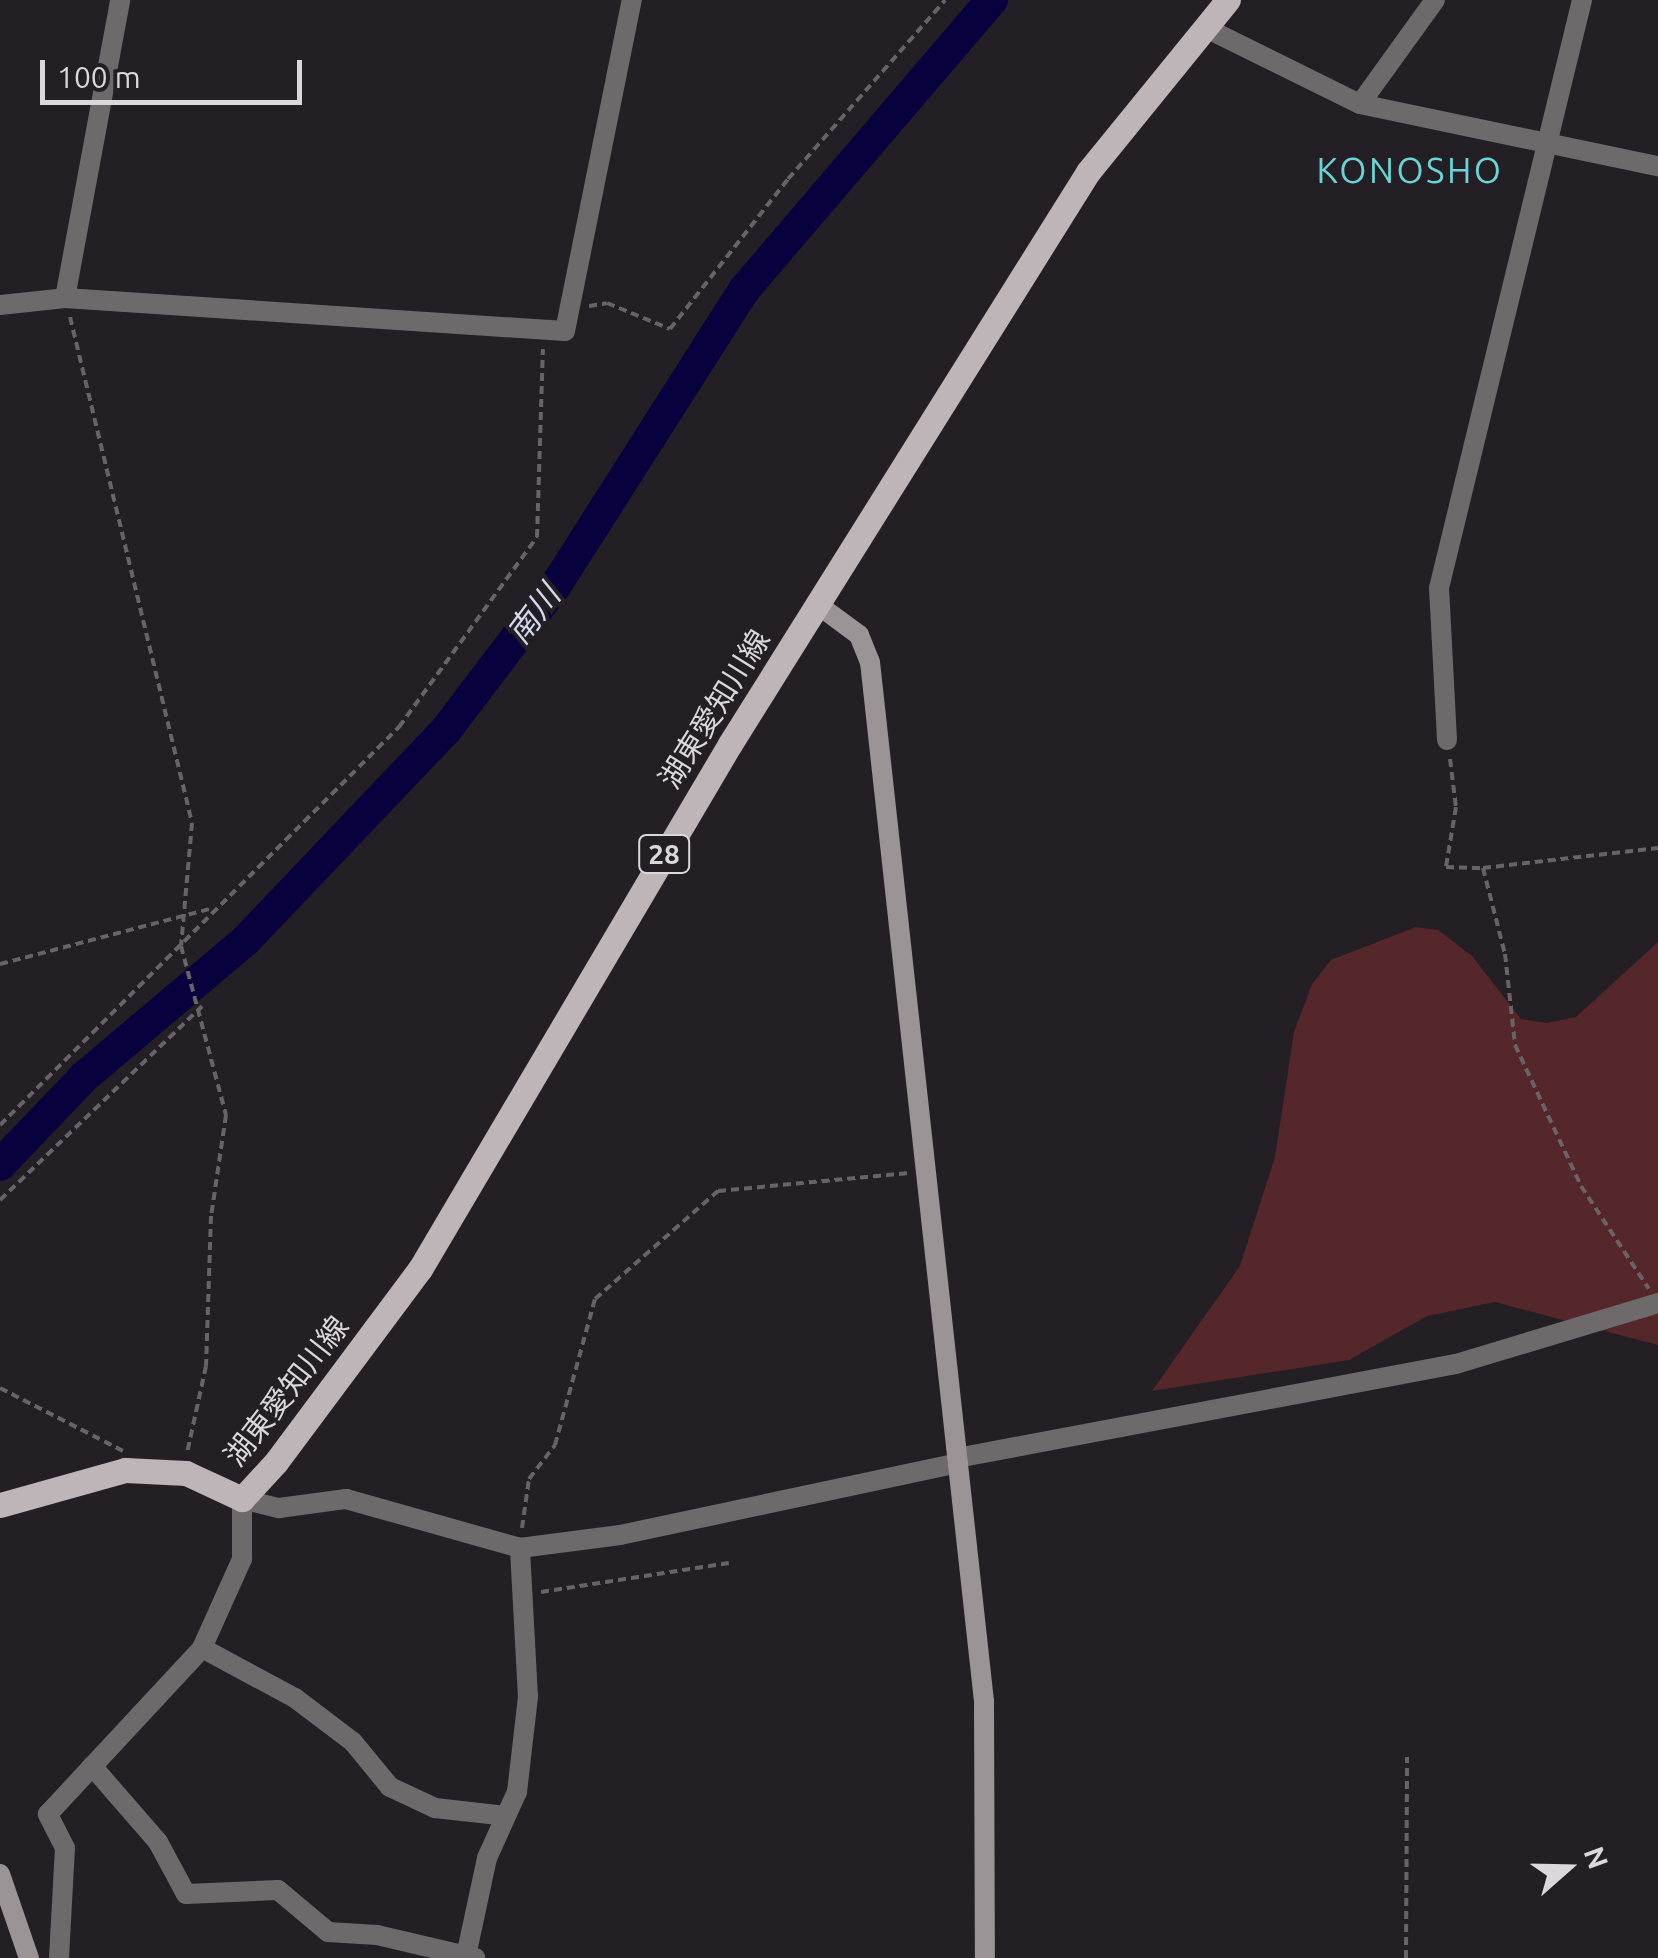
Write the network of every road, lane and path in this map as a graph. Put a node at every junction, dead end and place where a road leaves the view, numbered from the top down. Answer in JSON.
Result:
{"nodes":[{"id":1,"x":120,"y":0,"type":"edge"},
{"id":2,"x":632,"y":0,"type":"edge"},
{"id":3,"x":945,"y":0,"type":"edge"},
{"id":4,"x":1228,"y":0,"type":"edge"},
{"id":5,"x":1434,"y":0,"type":"edge"},
{"id":6,"x":1582,"y":0,"type":"edge"},
{"id":7,"x":1208,"y":29,"type":"junction"},
{"id":8,"x":1360,"y":104,"type":"junction"},
{"id":9,"x":1545,"y":142,"type":"junction"},
{"id":10,"x":1658,"y":166,"type":"edge"},
{"id":11,"x":65,"y":298,"type":"junction"},
{"id":12,"x":0,"y":305,"type":"edge"},
{"id":13,"x":569,"y":310,"type":"junction"},
{"id":14,"x":544,"y":334,"type":"junction"},
{"id":15,"x":817,"y":604,"type":"junction"},
{"id":16,"x":1447,"y":740,"type":"joint"},
{"id":17,"x":1658,"y":848,"type":"edge"},
{"id":18,"x":1483,"y":868,"type":"junction"},
{"id":19,"x":214,"y":908,"type":"junction"},
{"id":20,"x":186,"y":914,"type":"junction"},
{"id":21,"x":182,"y":943,"type":"junction"},
{"id":22,"x":0,"y":964,"type":"edge"},
{"id":23,"x":202,"y":1006,"type":"junction"},
{"id":24,"x":0,"y":1125,"type":"edge"},
{"id":25,"x":925,"y":1171,"type":"junction"},
{"id":26,"x":0,"y":1200,"type":"edge"},
{"id":27,"x":1658,"y":1303,"type":"edge"},
{"id":28,"x":0,"y":1388,"type":"edge"},
{"id":29,"x":133,"y":1458,"type":"dead end"},
{"id":30,"x":957,"y":1460,"type":"junction"},
{"id":31,"x":186,"y":1473,"type":"junction"},
{"id":32,"x":242,"y":1499,"type":"junction"},
{"id":33,"x":0,"y":1504,"type":"edge"},
{"id":34,"x":520,"y":1548,"type":"junction"},
{"id":35,"x":729,"y":1564,"type":"dead end"},
{"id":36,"x":522,"y":1595,"type":"junction"},
{"id":37,"x":202,"y":1648,"type":"junction"},
{"id":38,"x":1406,"y":1757,"type":"dead end"},
{"id":39,"x":92,"y":1766,"type":"junction"},
{"id":40,"x":506,"y":1816,"type":"junction"},
{"id":41,"x":0,"y":1874,"type":"edge"},
{"id":42,"x":471,"y":1957,"type":"edge"},
{"id":43,"x":29,"y":1958,"type":"edge"},
{"id":44,"x":59,"y":1958,"type":"edge"},
{"id":45,"x":985,"y":1958,"type":"edge"},
{"id":46,"x":1406,"y":1958,"type":"edge"}],
"edges":[{"from":1,"to":11,"type":"street"},
{"from":2,"to":13,"type":"street"},
{"from":3,"to":13,"type":"path"},
{"from":4,"to":7,"type":"main road","name":"湖東愛知川線","number":"28"},
{"from":5,"to":8,"type":"street"},
{"from":6,"to":9,"type":"street"},
{"from":7,"to":8,"type":"street"},
{"from":7,"to":15,"type":"main road","name":"湖東愛知川線","number":"28"},
{"from":8,"to":9,"type":"street"},
{"from":9,"to":10,"type":"street"},
{"from":9,"to":16,"type":"street"},
{"from":11,"to":12,"type":"street"},
{"from":11,"to":14,"type":"street"},
{"from":11,"to":20,"type":"path"},
{"from":13,"to":14,"type":"street"},
{"from":14,"to":19,"type":"path"},
{"from":15,"to":25,"type":"street"},
{"from":15,"to":32,"type":"main road","name":"湖東愛知川線","number":"28"},
{"from":16,"to":18,"type":"path"},
{"from":17,"to":18,"type":"path"},
{"from":18,"to":27,"type":"path"},
{"from":19,"to":20,"type":"path"},
{"from":19,"to":21,"type":"path"},
{"from":20,"to":21,"type":"path"},
{"from":20,"to":22,"type":"path"},
{"from":21,"to":23,"type":"path"},
{"from":21,"to":24,"type":"path"},
{"from":23,"to":26,"type":"path"},
{"from":23,"to":31,"type":"path"},
{"from":25,"to":30,"type":"street"},
{"from":25,"to":34,"type":"path"},
{"from":27,"to":30,"type":"street"},
{"from":28,"to":29,"type":"path"},
{"from":30,"to":34,"type":"street"},
{"from":30,"to":45,"type":"street"},
{"from":31,"to":32,"type":"main road","name":"湖東愛知川線"},
{"from":31,"to":33,"type":"main road","name":"湖東愛知川線"},
{"from":32,"to":34,"type":"street"},
{"from":32,"to":37,"type":"street"},
{"from":34,"to":36,"type":"street"},
{"from":35,"to":36,"type":"path"},
{"from":36,"to":40,"type":"street"},
{"from":37,"to":39,"type":"street"},
{"from":37,"to":40,"type":"street"},
{"from":38,"to":46,"type":"path"},
{"from":39,"to":42,"type":"street"},
{"from":39,"to":44,"type":"street"},
{"from":40,"to":42,"type":"street"},
{"from":41,"to":43,"type":"street"}]}
